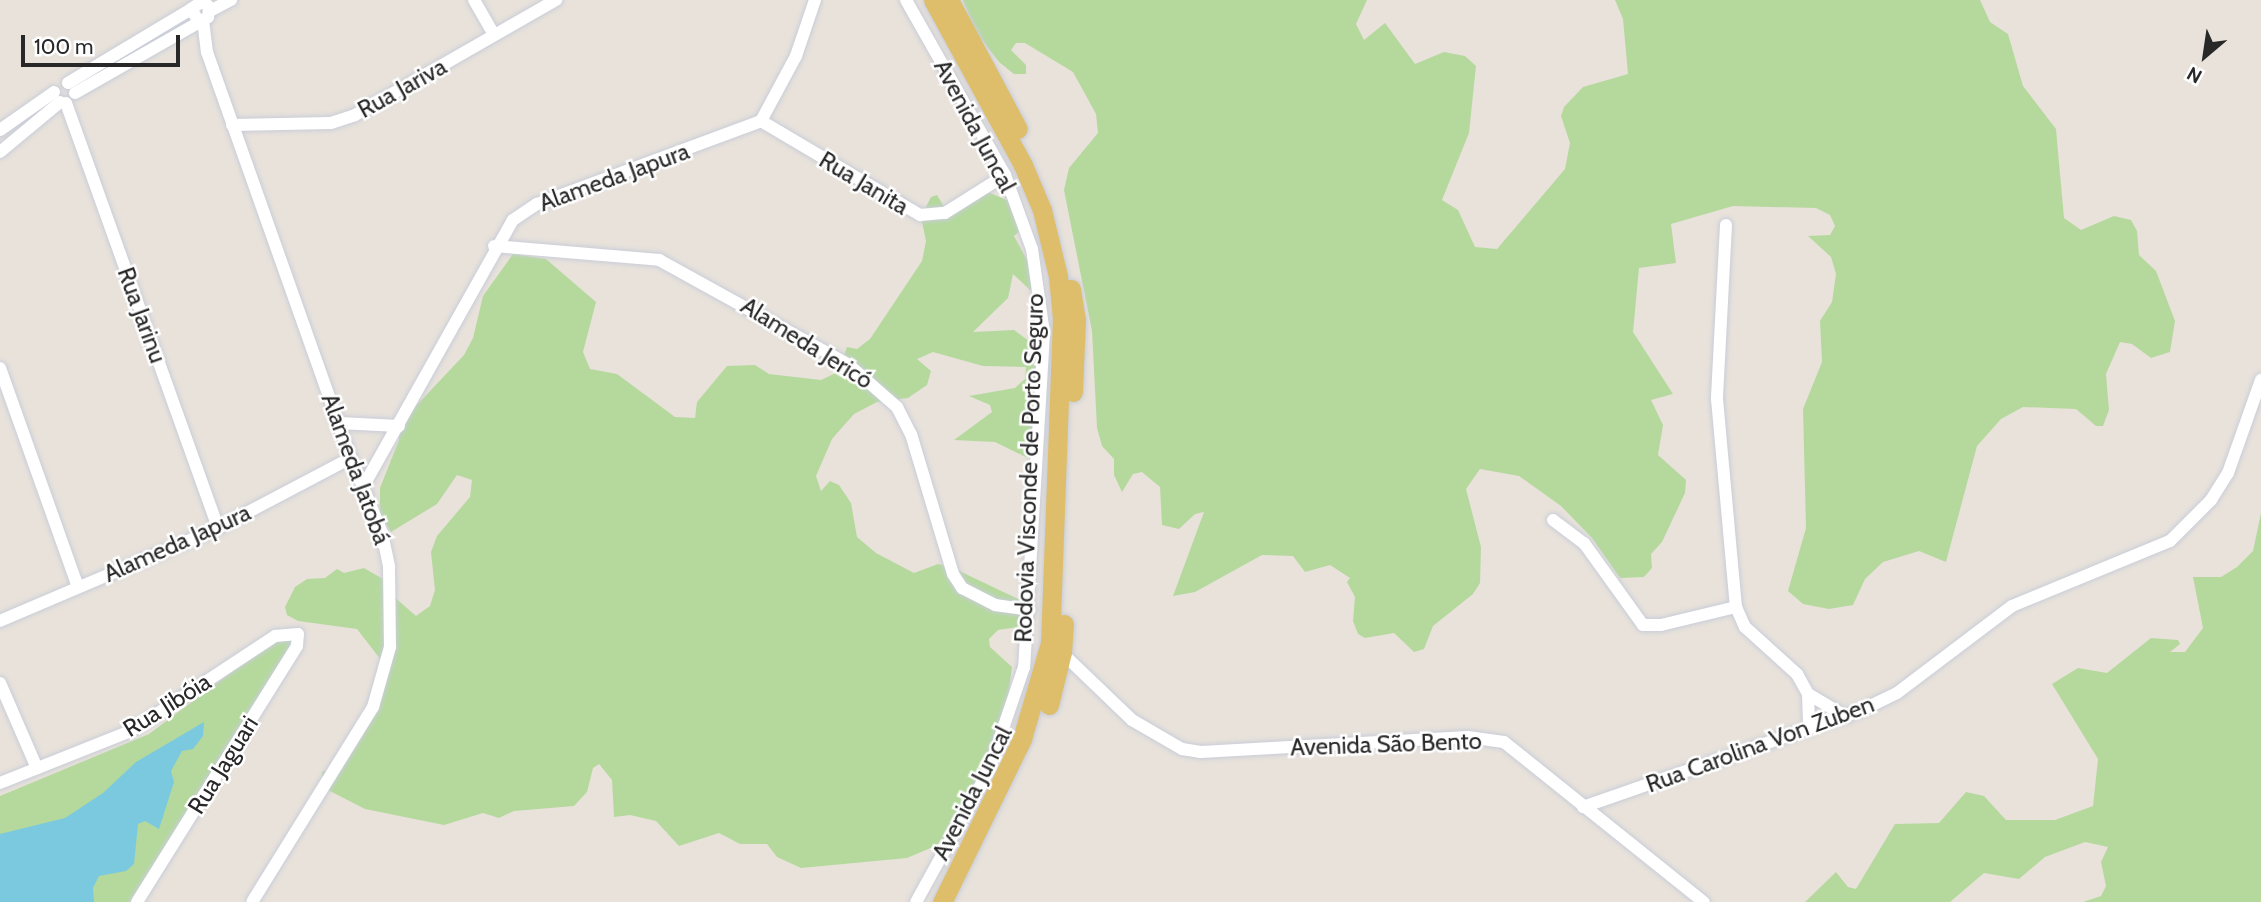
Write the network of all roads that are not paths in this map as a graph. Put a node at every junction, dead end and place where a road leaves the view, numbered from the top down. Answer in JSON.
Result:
{"nodes":[{"id":1,"x":230,"y":0,"type":"edge"},
{"id":2,"x":474,"y":0,"type":"edge"},
{"id":3,"x":556,"y":0,"type":"edge"},
{"id":4,"x":815,"y":0,"type":"edge"},
{"id":5,"x":906,"y":0,"type":"edge"},
{"id":6,"x":933,"y":0,"type":"edge"},
{"id":7,"x":949,"y":0,"type":"edge"},
{"id":8,"x":202,"y":10,"type":"edge"},
{"id":9,"x":494,"y":34,"type":"junction"},
{"id":10,"x":65,"y":95,"type":"junction"},
{"id":11,"x":761,"y":121,"type":"junction"},
{"id":12,"x":232,"y":124,"type":"junction"},
{"id":13,"x":0,"y":130,"type":"edge"},
{"id":14,"x":0,"y":152,"type":"edge"},
{"id":15,"x":1005,"y":175,"type":"junction"},
{"id":16,"x":1726,"y":225,"type":"dead end"},
{"id":17,"x":494,"y":246,"type":"junction"},
{"id":18,"x":0,"y":368,"type":"edge"},
{"id":19,"x":2261,"y":380,"type":"edge"},
{"id":20,"x":339,"y":422,"type":"junction"},
{"id":21,"x":399,"y":426,"type":"junction"},
{"id":22,"x":351,"y":458,"type":"junction"},
{"id":23,"x":363,"y":486,"type":"junction"},
{"id":24,"x":1553,"y":520,"type":"dead end"},
{"id":25,"x":218,"y":528,"type":"junction"},
{"id":26,"x":78,"y":587,"type":"junction"},
{"id":27,"x":1736,"y":607,"type":"junction"},
{"id":28,"x":1030,"y":610,"type":"junction"},
{"id":29,"x":0,"y":621,"type":"edge"},
{"id":30,"x":289,"y":632,"type":"joint"},
{"id":31,"x":1056,"y":648,"type":"junction"},
{"id":32,"x":0,"y":683,"type":"edge"},
{"id":33,"x":1808,"y":694,"type":"junction"},
{"id":34,"x":1847,"y":717,"type":"junction"},
{"id":35,"x":1809,"y":728,"type":"junction"},
{"id":36,"x":37,"y":768,"type":"junction"},
{"id":37,"x":0,"y":783,"type":"edge"},
{"id":38,"x":1583,"y":807,"type":"junction"},
{"id":39,"x":137,"y":902,"type":"edge"},
{"id":40,"x":252,"y":902,"type":"edge"},
{"id":41,"x":916,"y":902,"type":"edge"},
{"id":42,"x":942,"y":902,"type":"edge"},
{"id":43,"x":957,"y":902,"type":"edge"},
{"id":44,"x":1704,"y":902,"type":"edge"}],
"edges":[{"from":1,"to":8,"type":"street"},
{"from":2,"to":9,"type":"street"},
{"from":3,"to":9,"type":"street","name":"Rua Jariva"},
{"from":4,"to":11,"type":"street"},
{"from":5,"to":15,"type":"street","name":"Avenida Juncal"},
{"from":6,"to":31,"type":"main road","name":"Rodovia Visconde de Porto Seguro"},
{"from":7,"to":31,"type":"main road","name":"Rodovia Visconde de Porto Seguro"},
{"from":8,"to":10,"type":"street"},
{"from":8,"to":12,"type":"street","name":"Alameda Jatobá"},
{"from":9,"to":12,"type":"street","name":"Rua Jariva"},
{"from":10,"to":13,"type":"street"},
{"from":10,"to":14,"type":"street"},
{"from":10,"to":25,"type":"street","name":"Rua Jarinu"},
{"from":11,"to":15,"type":"street","name":"Rua Janita"},
{"from":11,"to":17,"type":"street","name":"Alameda Japura"},
{"from":12,"to":20,"type":"street","name":"Alameda Jatobá"},
{"from":15,"to":28,"type":"street","name":"Avenida Juncal"},
{"from":16,"to":27,"type":"street"},
{"from":17,"to":21,"type":"street","name":"Alameda Japura"},
{"from":17,"to":28,"type":"street","name":"Alameda Jericó"},
{"from":18,"to":26,"type":"street"},
{"from":19,"to":34,"type":"street","name":"Rua Carolina Von Zuben"},
{"from":20,"to":21,"type":"street"},
{"from":20,"to":22,"type":"street","name":"Alameda Jatobá"},
{"from":21,"to":23,"type":"street","name":"Alameda Japura"},
{"from":22,"to":23,"type":"street","name":"Alameda Jatobá"},
{"from":22,"to":25,"type":"street","name":"Alameda Japura"},
{"from":23,"to":40,"type":"street","name":"Alameda Jatobá"},
{"from":24,"to":27,"type":"street"},
{"from":25,"to":26,"type":"street","name":"Alameda Japura"},
{"from":26,"to":29,"type":"street","name":"Alameda Japura"},
{"from":27,"to":33,"type":"street"},
{"from":28,"to":41,"type":"street","name":"Avenida Juncal"},
{"from":30,"to":36,"type":"street","name":"Rua Jibóia"},
{"from":30,"to":39,"type":"street","name":"Rua Jaguari"},
{"from":31,"to":38,"type":"street","name":"Avenida São Bento"},
{"from":31,"to":42,"type":"main road","name":"Rodovia Visconde de Porto Seguro"},
{"from":31,"to":43,"type":"main road","name":"Rodovia Visconde de Porto Seguro"},
{"from":32,"to":36,"type":"street"},
{"from":33,"to":34,"type":"street"},
{"from":33,"to":35,"type":"street"},
{"from":34,"to":35,"type":"street","name":"Rua Carolina Von Zuben"},
{"from":35,"to":38,"type":"street","name":"Rua Carolina Von Zuben"},
{"from":36,"to":37,"type":"street","name":"Rua Jibóia"},
{"from":38,"to":44,"type":"street","name":"Avenida São Bento"}]}
